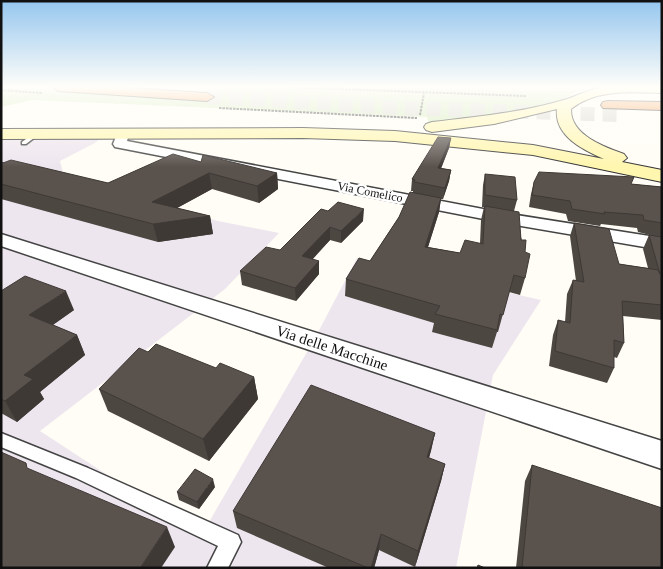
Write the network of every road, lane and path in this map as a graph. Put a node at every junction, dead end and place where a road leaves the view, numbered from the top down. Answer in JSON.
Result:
{"nodes":[{"id":1,"x":420,"y":114,"type":"edge"},
{"id":2,"x":513,"y":114,"type":"edge"},
{"id":3,"x":563,"y":114,"type":"edge"},
{"id":4,"x":648,"y":114,"type":"tunnel mouth"},
{"id":5,"x":662,"y":115,"type":"edge"},
{"id":6,"x":422,"y":128,"type":"junction"},
{"id":7,"x":303,"y":133,"type":"junction"},
{"id":8,"x":1,"y":134,"type":"edge"},
{"id":9,"x":123,"y":134,"type":"junction"},
{"id":10,"x":662,"y":175,"type":"edge"},
{"id":11,"x":1,"y":240,"type":"edge"},
{"id":12,"x":662,"y":244,"type":"edge"},
{"id":13,"x":1,"y":440,"type":"edge"},
{"id":14,"x":662,"y":455,"type":"edge"},
{"id":15,"x":217,"y":568,"type":"edge"}],
"edges":[{"from":1,"to":6,"type":"path"},
{"from":2,"to":6,"type":"main road"},
{"from":3,"to":10,"type":"main road"},
{"from":4,"to":5,"type":"highway"},
{"from":6,"to":7,"type":"main road"},
{"from":7,"to":9,"type":"main road"},
{"from":7,"to":10,"type":"main road"},
{"from":8,"to":9,"type":"main road"},
{"from":9,"to":12,"type":"street","name":"Via Comelico"},
{"from":11,"to":14,"type":"street","name":"Via delle Macchine"},
{"from":13,"to":15,"type":"lane"}]}
